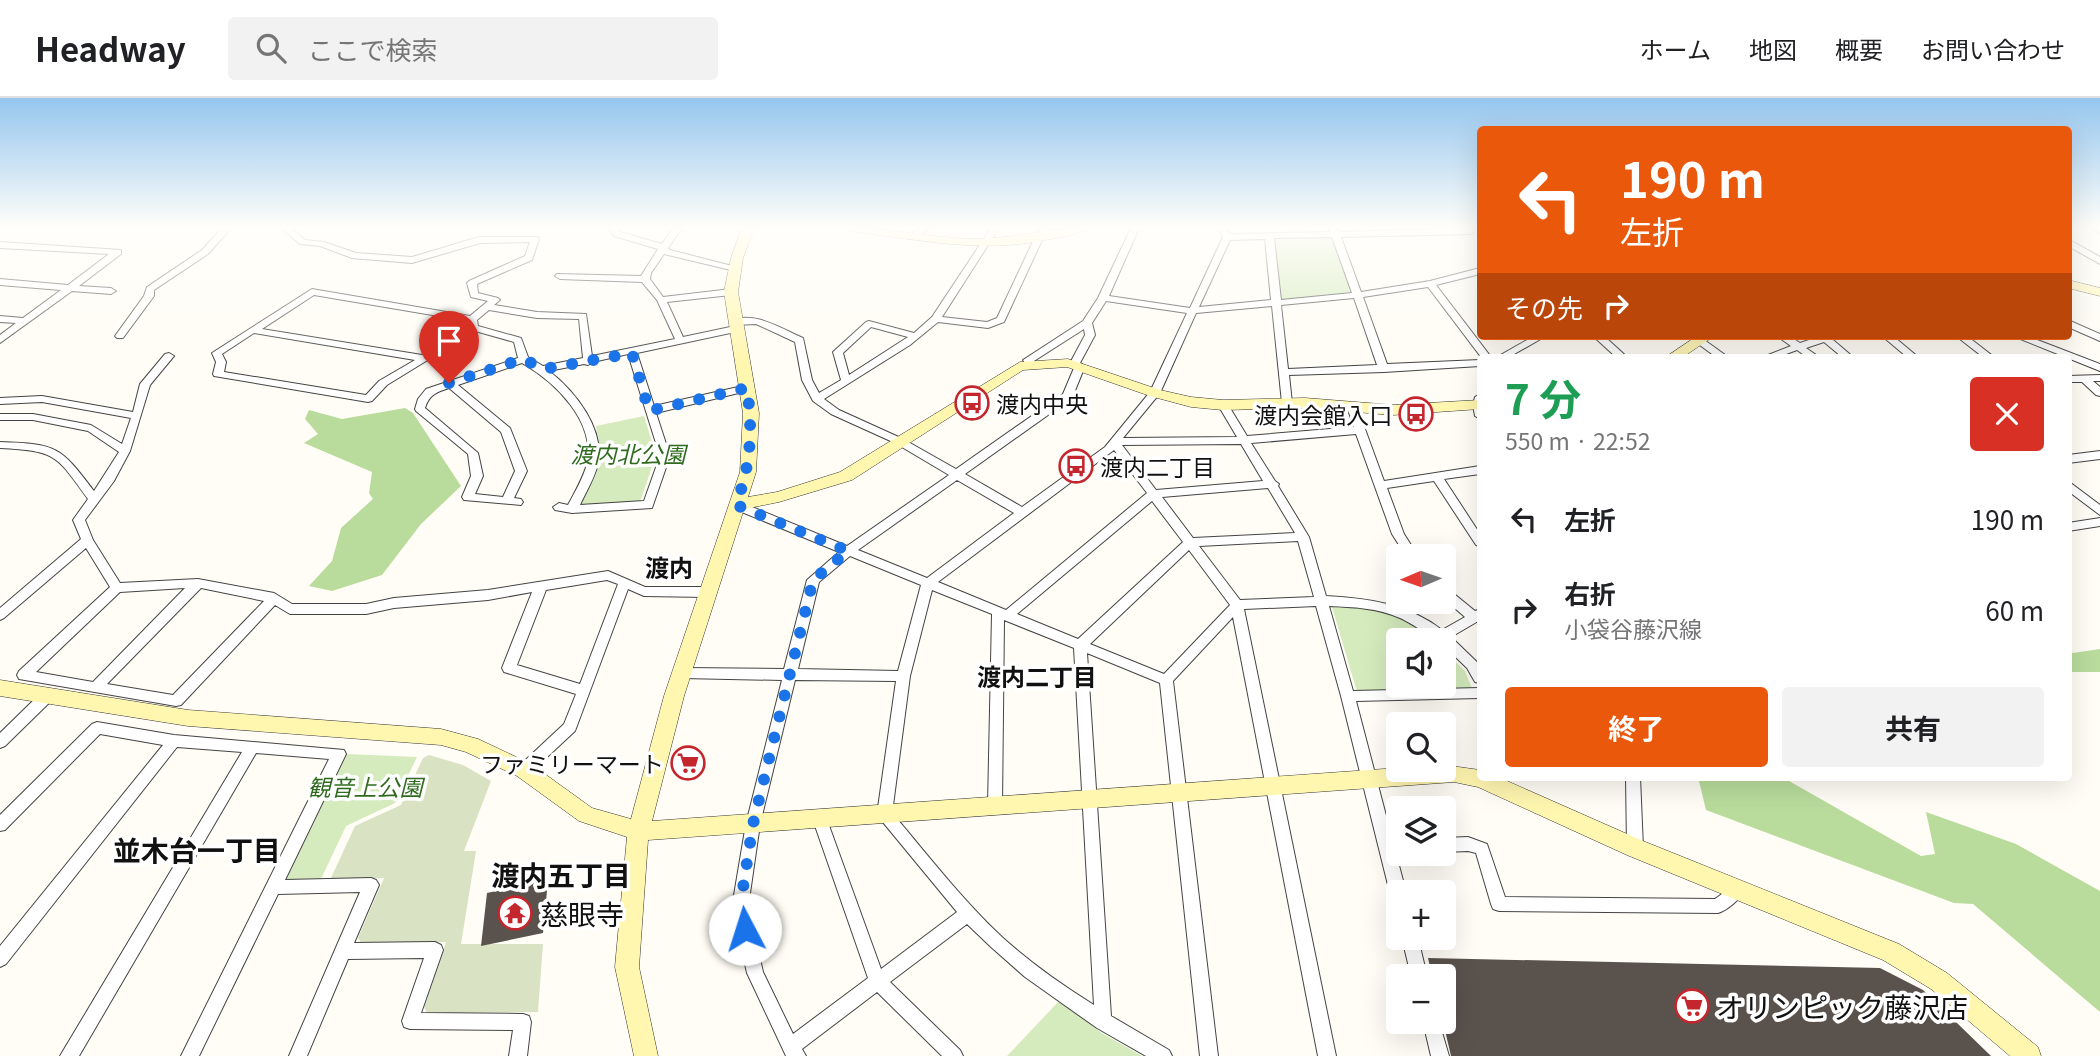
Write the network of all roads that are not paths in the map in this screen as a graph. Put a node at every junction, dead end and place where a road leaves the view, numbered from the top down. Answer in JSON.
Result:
{"nodes":[{"id":1,"x":90,"y":273,"type":"edge"},
{"id":2,"x":174,"y":273,"type":"edge"},
{"id":3,"x":495,"y":273,"type":"edge"},
{"id":4,"x":646,"y":273,"type":"edge"},
{"id":5,"x":734,"y":273,"type":"edge"},
{"id":6,"x":965,"y":273,"type":"edge"},
{"id":7,"x":1024,"y":273,"type":"edge"},
{"id":8,"x":1115,"y":273,"type":"edge"},
{"id":9,"x":1208,"y":273,"type":"edge"},
{"id":10,"x":1272,"y":273,"type":"edge"},
{"id":11,"x":1349,"y":273,"type":"edge"},
{"id":12,"x":1473,"y":273,"type":"edge"},
{"id":13,"x":560,"y":276,"type":"dead end"},
{"id":14,"x":645,"y":279,"type":"junction"},
{"id":15,"x":0,"y":282,"type":"edge"},
{"id":16,"x":1430,"y":284,"type":"junction"},
{"id":17,"x":2072,"y":285,"type":"edge"},
{"id":18,"x":70,"y":287,"type":"junction"},
{"id":19,"x":111,"y":290,"type":"dead end"},
{"id":20,"x":731,"y":292,"type":"junction"},
{"id":21,"x":2100,"y":292,"type":"edge"},
{"id":22,"x":1357,"y":295,"type":"junction"},
{"id":23,"x":1103,"y":298,"type":"junction"},
{"id":24,"x":661,"y":300,"type":"junction"},
{"id":25,"x":1275,"y":304,"type":"junction"},
{"id":26,"x":487,"y":307,"type":"junction"},
{"id":27,"x":1192,"y":312,"type":"junction"},
{"id":28,"x":0,"y":319,"type":"edge"},
{"id":29,"x":936,"y":319,"type":"junction"},
{"id":30,"x":26,"y":321,"type":"junction"},
{"id":31,"x":473,"y":323,"type":"junction"},
{"id":32,"x":1087,"y":323,"type":"junction"},
{"id":33,"x":2072,"y":325,"type":"edge"},
{"id":34,"x":735,"y":326,"type":"junction"},
{"id":35,"x":252,"y":330,"type":"junction"},
{"id":36,"x":120,"y":336,"type":"dead end"},
{"id":37,"x":915,"y":336,"type":"junction"},
{"id":38,"x":2100,"y":338,"type":"edge"},
{"id":39,"x":0,"y":340,"type":"edge"},
{"id":40,"x":680,"y":340,"type":"junction"},
{"id":41,"x":1534,"y":340,"type":"edge"},
{"id":42,"x":1603,"y":340,"type":"edge"},
{"id":43,"x":1702,"y":340,"type":"edge"},
{"id":44,"x":1705,"y":340,"type":"edge"},
{"id":45,"x":1789,"y":340,"type":"edge"},
{"id":46,"x":1820,"y":340,"type":"edge"},
{"id":47,"x":1831,"y":340,"type":"edge"},
{"id":48,"x":1892,"y":340,"type":"edge"},
{"id":49,"x":1966,"y":340,"type":"edge"},
{"id":50,"x":2028,"y":340,"type":"edge"},
{"id":51,"x":1800,"y":347,"type":"junction"},
{"id":52,"x":632,"y":353,"type":"junction"},
{"id":53,"x":1484,"y":354,"type":"edge"},
{"id":54,"x":1508,"y":354,"type":"edge"},
{"id":55,"x":1619,"y":354,"type":"edge"},
{"id":56,"x":1677,"y":354,"type":"edge"},
{"id":57,"x":1720,"y":354,"type":"edge"},
{"id":58,"x":1778,"y":354,"type":"edge"},
{"id":59,"x":1810,"y":354,"type":"edge"},
{"id":60,"x":1845,"y":354,"type":"edge"},
{"id":61,"x":1909,"y":354,"type":"edge"},
{"id":62,"x":1985,"y":354,"type":"edge"},
{"id":63,"x":2064,"y":354,"type":"edge"},
{"id":64,"x":169,"y":356,"type":"dead end"},
{"id":65,"x":2072,"y":357,"type":"edge"},
{"id":66,"x":423,"y":358,"type":"junction"},
{"id":67,"x":523,"y":359,"type":"junction"},
{"id":68,"x":589,"y":362,"type":"junction"},
{"id":69,"x":1477,"y":363,"type":"edge"},
{"id":70,"x":1031,"y":364,"type":"junction"},
{"id":71,"x":1077,"y":365,"type":"junction"},
{"id":72,"x":2100,"y":368,"type":"edge"},
{"id":73,"x":544,"y":369,"type":"junction"},
{"id":74,"x":1384,"y":369,"type":"junction"},
{"id":75,"x":1284,"y":372,"type":"junction"},
{"id":76,"x":2100,"y":378,"type":"edge"},
{"id":77,"x":2072,"y":379,"type":"edge"},
{"id":78,"x":2085,"y":379,"type":"junction"},
{"id":79,"x":846,"y":381,"type":"junction"},
{"id":80,"x":449,"y":383,"type":"junction"},
{"id":81,"x":747,"y":388,"type":"junction"},
{"id":82,"x":1155,"y":393,"type":"junction"},
{"id":83,"x":2100,"y":393,"type":"edge"},
{"id":84,"x":817,"y":399,"type":"junction"},
{"id":85,"x":1,"y":402,"type":"edge"},
{"id":86,"x":1287,"y":403,"type":"junction"},
{"id":87,"x":1223,"y":405,"type":"junction"},
{"id":88,"x":1477,"y":406,"type":"edge"},
{"id":89,"x":1352,"y":407,"type":"junction"},
{"id":90,"x":649,"y":411,"type":"junction"},
{"id":91,"x":138,"y":416,"type":"junction"},
{"id":92,"x":0,"y":417,"type":"edge"},
{"id":93,"x":1359,"y":430,"type":"junction"},
{"id":94,"x":1245,"y":440,"type":"junction"},
{"id":95,"x":899,"y":441,"type":"junction"},
{"id":96,"x":1114,"y":442,"type":"junction"},
{"id":97,"x":0,"y":445,"type":"edge"},
{"id":98,"x":125,"y":451,"type":"junction"},
{"id":99,"x":2100,"y":455,"type":"edge"},
{"id":100,"x":2072,"y":458,"type":"edge"},
{"id":101,"x":1477,"y":470,"type":"edge"},
{"id":102,"x":958,"y":474,"type":"junction"},
{"id":103,"x":1437,"y":477,"type":"junction"},
{"id":104,"x":1273,"y":484,"type":"junction"},
{"id":105,"x":1380,"y":485,"type":"junction"},
{"id":106,"x":2072,"y":488,"type":"edge"},
{"id":107,"x":1153,"y":494,"type":"junction"},
{"id":108,"x":93,"y":498,"type":"junction"},
{"id":109,"x":736,"y":505,"type":"junction"},
{"id":110,"x":559,"y":508,"type":"dead end"},
{"id":111,"x":572,"y":509,"type":"junction"},
{"id":112,"x":2100,"y":511,"type":"edge"},
{"id":113,"x":1023,"y":513,"type":"junction"},
{"id":114,"x":2100,"y":522,"type":"edge"},
{"id":115,"x":2072,"y":526,"type":"edge"},
{"id":116,"x":1303,"y":537,"type":"junction"},
{"id":117,"x":1477,"y":537,"type":"edge"},
{"id":118,"x":87,"y":540,"type":"junction"},
{"id":119,"x":1190,"y":542,"type":"junction"},
{"id":120,"x":1404,"y":544,"type":"edge"},
{"id":121,"x":848,"y":551,"type":"junction"},
{"id":122,"x":625,"y":582,"type":"junction"},
{"id":123,"x":198,"y":583,"type":"junction"},
{"id":124,"x":928,"y":583,"type":"junction"},
{"id":125,"x":541,"y":586,"type":"junction"},
{"id":126,"x":117,"y":588,"type":"junction"},
{"id":127,"x":707,"y":593,"type":"junction"},
{"id":128,"x":274,"y":598,"type":"junction"},
{"id":129,"x":1322,"y":601,"type":"junction"},
{"id":130,"x":1456,"y":601,"type":"edge"},
{"id":131,"x":1237,"y":604,"type":"junction"},
{"id":132,"x":1003,"y":614,"type":"junction"},
{"id":133,"x":0,"y":615,"type":"edge"},
{"id":134,"x":1477,"y":616,"type":"edge"},
{"id":135,"x":1430,"y":628,"type":"edge"},
{"id":136,"x":1456,"y":628,"type":"edge"},
{"id":137,"x":1080,"y":645,"type":"junction"},
{"id":138,"x":1456,"y":649,"type":"edge"},
{"id":139,"x":1477,"y":670,"type":"edge"},
{"id":140,"x":682,"y":673,"type":"junction"},
{"id":141,"x":790,"y":675,"type":"junction"},
{"id":142,"x":903,"y":676,"type":"junction"},
{"id":143,"x":1166,"y":680,"type":"junction"},
{"id":144,"x":97,"y":686,"type":"junction"},
{"id":145,"x":0,"y":688,"type":"edge"},
{"id":146,"x":584,"y":691,"type":"junction"},
{"id":147,"x":1477,"y":693,"type":"edge"},
{"id":148,"x":1348,"y":695,"type":"junction"},
{"id":149,"x":47,"y":696,"type":"junction"},
{"id":150,"x":174,"y":741,"type":"junction"},
{"id":151,"x":0,"y":742,"type":"edge"},
{"id":152,"x":251,"y":749,"type":"junction"},
{"id":153,"x":524,"y":770,"type":"junction"},
{"id":154,"x":1369,"y":777,"type":"junction"},
{"id":155,"x":1477,"y":778,"type":"edge"},
{"id":156,"x":1485,"y":781,"type":"edge"},
{"id":157,"x":1633,"y":781,"type":"edge"},
{"id":158,"x":1272,"y":784,"type":"junction"},
{"id":159,"x":1178,"y":790,"type":"junction"},
{"id":160,"x":1090,"y":798,"type":"junction"},
{"id":161,"x":995,"y":805,"type":"junction"},
{"id":162,"x":884,"y":814,"type":"junction"},
{"id":163,"x":820,"y":820,"type":"junction"},
{"id":164,"x":753,"y":824,"type":"junction"},
{"id":165,"x":0,"y":825,"type":"edge"},
{"id":166,"x":1386,"y":829,"type":"edge"},
{"id":167,"x":639,"y":831,"type":"junction"},
{"id":168,"x":1456,"y":844,"type":"edge"},
{"id":169,"x":1635,"y":848,"type":"junction"},
{"id":170,"x":274,"y":887,"type":"junction"},
{"id":171,"x":1737,"y":890,"type":"junction"},
{"id":172,"x":969,"y":913,"type":"junction"},
{"id":173,"x":343,"y":951,"type":"junction"},
{"id":174,"x":0,"y":959,"type":"edge"},
{"id":175,"x":877,"y":980,"type":"junction"},
{"id":176,"x":1103,"y":1022,"type":"junction"},
{"id":177,"x":1434,"y":1034,"type":"edge"},
{"id":178,"x":794,"y":1051,"type":"edge"},
{"id":179,"x":69,"y":1056,"type":"edge"},
{"id":180,"x":190,"y":1056,"type":"edge"},
{"id":181,"x":298,"y":1056,"type":"edge"},
{"id":182,"x":518,"y":1056,"type":"edge"},
{"id":183,"x":646,"y":1056,"type":"edge"},
{"id":184,"x":954,"y":1056,"type":"edge"},
{"id":185,"x":1163,"y":1056,"type":"edge"},
{"id":186,"x":1209,"y":1056,"type":"edge"},
{"id":187,"x":1327,"y":1056,"type":"edge"},
{"id":188,"x":1440,"y":1056,"type":"edge"},
{"id":189,"x":2029,"y":1056,"type":"edge"}],
"edges":[{"from":1,"to":18,"type":"street"},
{"from":2,"to":36,"type":"street"},
{"from":3,"to":26,"type":"street"},
{"from":4,"to":14,"type":"street"},
{"from":5,"to":20,"type":"street"},
{"from":6,"to":29,"type":"street"},
{"from":7,"to":29,"type":"street"},
{"from":8,"to":23,"type":"street"},
{"from":9,"to":27,"type":"street"},
{"from":10,"to":25,"type":"street"},
{"from":11,"to":22,"type":"street"},
{"from":12,"to":16,"type":"street"},
{"from":13,"to":14,"type":"street"},
{"from":14,"to":24,"type":"street"},
{"from":15,"to":18,"type":"street"},
{"from":16,"to":22,"type":"street"},
{"from":16,"to":53,"type":"street"},
{"from":17,"to":21,"type":"street"},
{"from":18,"to":19,"type":"street"},
{"from":18,"to":30,"type":"street"},
{"from":20,"to":24,"type":"street"},
{"from":20,"to":34,"type":"street"},
{"from":22,"to":25,"type":"street"},
{"from":22,"to":74,"type":"street"},
{"from":23,"to":27,"type":"street"},
{"from":23,"to":32,"type":"street"},
{"from":24,"to":40,"type":"street"},
{"from":25,"to":27,"type":"street"},
{"from":25,"to":75,"type":"street"},
{"from":26,"to":31,"type":"street"},
{"from":26,"to":68,"type":"street"},
{"from":27,"to":82,"type":"street"},
{"from":28,"to":30,"type":"street"},
{"from":29,"to":37,"type":"street"},
{"from":30,"to":39,"type":"street"},
{"from":31,"to":35,"type":"street"},
{"from":31,"to":66,"type":"street"},
{"from":31,"to":67,"type":"street"},
{"from":32,"to":70,"type":"street"},
{"from":32,"to":71,"type":"street"},
{"from":33,"to":38,"type":"street"},
{"from":34,"to":40,"type":"street"},
{"from":34,"to":81,"type":"street"},
{"from":34,"to":84,"type":"street"},
{"from":35,"to":66,"type":"street"},
{"from":35,"to":66,"type":"street"},
{"from":37,"to":79,"type":"street"},
{"from":37,"to":79,"type":"street"},
{"from":40,"to":52,"type":"street"},
{"from":41,"to":54,"type":"street"},
{"from":42,"to":55,"type":"street"},
{"from":43,"to":56,"type":"street"},
{"from":44,"to":57,"type":"street"},
{"from":45,"to":51,"type":"street"},
{"from":46,"to":51,"type":"street"},
{"from":47,"to":60,"type":"street"},
{"from":48,"to":61,"type":"street"},
{"from":49,"to":62,"type":"street"},
{"from":50,"to":63,"type":"street"},
{"from":51,"to":58,"type":"street"},
{"from":51,"to":59,"type":"street"},
{"from":52,"to":68,"type":"street"},
{"from":52,"to":90,"type":"street"},
{"from":64,"to":91,"type":"street"},
{"from":65,"to":72,"type":"street"},
{"from":67,"to":73,"type":"street"},
{"from":67,"to":80,"type":"street"},
{"from":68,"to":73,"type":"street"},
{"from":69,"to":74,"type":"street"},
{"from":70,"to":71,"type":"street"},
{"from":70,"to":95,"type":"street"},
{"from":71,"to":82,"type":"street"},
{"from":71,"to":102,"type":"street"},
{"from":73,"to":111,"type":"street"},
{"from":74,"to":75,"type":"street"},
{"from":75,"to":86,"type":"street"},
{"from":76,"to":78,"type":"street"},
{"from":77,"to":78,"type":"street"},
{"from":78,"to":83,"type":"street"},
{"from":79,"to":84,"type":"street"},
{"from":80,"to":80,"type":"street"},
{"from":81,"to":90,"type":"street"},
{"from":81,"to":109,"type":"street"},
{"from":82,"to":87,"type":"street"},
{"from":82,"to":96,"type":"street"},
{"from":84,"to":95,"type":"street"},
{"from":85,"to":91,"type":"street"},
{"from":86,"to":87,"type":"street"},
{"from":86,"to":89,"type":"street"},
{"from":87,"to":94,"type":"street"},
{"from":88,"to":89,"type":"street"},
{"from":89,"to":93,"type":"street"},
{"from":90,"to":111,"type":"street"},
{"from":91,"to":98,"type":"street"},
{"from":92,"to":98,"type":"street"},
{"from":93,"to":94,"type":"street"},
{"from":93,"to":105,"type":"street"},
{"from":94,"to":96,"type":"street"},
{"from":94,"to":104,"type":"street"},
{"from":95,"to":102,"type":"street"},
{"from":95,"to":109,"type":"street"},
{"from":96,"to":107,"type":"street"},
{"from":96,"to":113,"type":"street"},
{"from":97,"to":108,"type":"street"},
{"from":98,"to":108,"type":"street"},
{"from":99,"to":100,"type":"street"},
{"from":101,"to":103,"type":"street"},
{"from":102,"to":113,"type":"street"},
{"from":102,"to":121,"type":"street"},
{"from":103,"to":105,"type":"street"},
{"from":103,"to":117,"type":"street"},
{"from":104,"to":107,"type":"street"},
{"from":104,"to":116,"type":"street"},
{"from":105,"to":120,"type":"street"},
{"from":106,"to":112,"type":"street"},
{"from":107,"to":119,"type":"street"},
{"from":107,"to":132,"type":"street"},
{"from":108,"to":118,"type":"street"},
{"from":109,"to":121,"type":"street"},
{"from":109,"to":127,"type":"street"},
{"from":110,"to":111,"type":"street"},
{"from":113,"to":124,"type":"street"},
{"from":114,"to":115,"type":"street"},
{"from":116,"to":119,"type":"street"},
{"from":116,"to":129,"type":"street"},
{"from":118,"to":126,"type":"street"},
{"from":118,"to":133,"type":"street"},
{"from":119,"to":131,"type":"street"},
{"from":119,"to":137,"type":"street"},
{"from":121,"to":124,"type":"street"},
{"from":121,"to":141,"type":"street"},
{"from":122,"to":125,"type":"street"},
{"from":122,"to":127,"type":"street"},
{"from":122,"to":146,"type":"street"},
{"from":123,"to":126,"type":"street"},
{"from":123,"to":128,"type":"street"},
{"from":123,"to":144,"type":"street"},
{"from":124,"to":132,"type":"street"},
{"from":124,"to":142,"type":"street"},
{"from":125,"to":128,"type":"street"},
{"from":125,"to":146,"type":"street"},
{"from":126,"to":144,"type":"street"},
{"from":127,"to":140,"type":"street"},
{"from":128,"to":144,"type":"street"},
{"from":129,"to":131,"type":"street"},
{"from":129,"to":135,"type":"street"},
{"from":129,"to":148,"type":"street"},
{"from":130,"to":134,"type":"street"},
{"from":131,"to":143,"type":"street"},
{"from":131,"to":158,"type":"street"},
{"from":132,"to":137,"type":"street"},
{"from":132,"to":161,"type":"street"},
{"from":134,"to":136,"type":"street"},
{"from":137,"to":143,"type":"street"},
{"from":137,"to":160,"type":"street"},
{"from":138,"to":139,"type":"street"},
{"from":140,"to":141,"type":"street"},
{"from":140,"to":167,"type":"street"},
{"from":141,"to":142,"type":"street"},
{"from":141,"to":164,"type":"street"},
{"from":142,"to":162,"type":"street"},
{"from":143,"to":159,"type":"street"},
{"from":145,"to":149,"type":"street"},
{"from":146,"to":153,"type":"street"},
{"from":147,"to":148,"type":"street"},
{"from":148,"to":154,"type":"street"},
{"from":149,"to":151,"type":"street"},
{"from":149,"to":153,"type":"street"},
{"from":150,"to":152,"type":"street"},
{"from":150,"to":165,"type":"street"},
{"from":150,"to":174,"type":"street"},
{"from":152,"to":170,"type":"street"},
{"from":152,"to":179,"type":"street"},
{"from":153,"to":167,"type":"street"},
{"from":154,"to":155,"type":"street"},
{"from":154,"to":158,"type":"street"},
{"from":154,"to":166,"type":"street"},
{"from":156,"to":169,"type":"street"},
{"from":157,"to":169,"type":"street"},
{"from":158,"to":159,"type":"street"},
{"from":158,"to":187,"type":"street"},
{"from":159,"to":160,"type":"street"},
{"from":159,"to":186,"type":"street"},
{"from":160,"to":161,"type":"street"},
{"from":160,"to":176,"type":"street"},
{"from":161,"to":162,"type":"street"},
{"from":162,"to":163,"type":"street"},
{"from":162,"to":172,"type":"street"},
{"from":163,"to":164,"type":"street"},
{"from":163,"to":175,"type":"street"},
{"from":164,"to":167,"type":"street"},
{"from":164,"to":178,"type":"street"},
{"from":167,"to":183,"type":"street"},
{"from":168,"to":171,"type":"street"},
{"from":169,"to":171,"type":"street"},
{"from":170,"to":173,"type":"street"},
{"from":170,"to":180,"type":"street"},
{"from":171,"to":189,"type":"street"},
{"from":172,"to":175,"type":"street"},
{"from":172,"to":176,"type":"street"},
{"from":173,"to":181,"type":"street"},
{"from":173,"to":182,"type":"street"},
{"from":175,"to":178,"type":"street"},
{"from":175,"to":184,"type":"street"},
{"from":176,"to":185,"type":"street"},
{"from":177,"to":188,"type":"street"}]}
